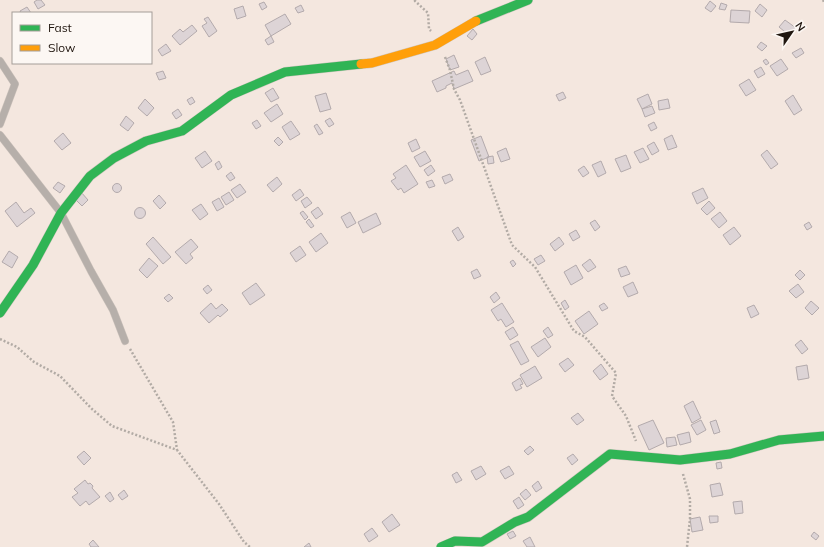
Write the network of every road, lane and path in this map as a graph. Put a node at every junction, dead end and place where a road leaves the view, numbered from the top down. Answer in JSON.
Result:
{"nodes":[{"id":1,"x":415,"y":0,"type":"edge"},
{"id":2,"x":528,"y":0,"type":"edge"},
{"id":3,"x":441,"y":42,"type":"junction"},
{"id":4,"x":0,"y":61,"type":"edge"},
{"id":5,"x":0,"y":124,"type":"edge"},
{"id":6,"x":0,"y":135,"type":"edge"},
{"id":7,"x":61,"y":214,"type":"junction"},
{"id":8,"x":0,"y":313,"type":"edge"},
{"id":9,"x":0,"y":339,"type":"edge"},
{"id":10,"x":125,"y":341,"type":"joint"},
{"id":11,"x":824,"y":436,"type":"edge"},
{"id":12,"x":177,"y":450,"type":"junction"},
{"id":13,"x":643,"y":457,"type":"junction"},
{"id":14,"x":680,"y":460,"type":"junction"},
{"id":15,"x":250,"y":547,"type":"edge"},
{"id":16,"x":441,"y":547,"type":"edge"},
{"id":17,"x":687,"y":547,"type":"edge"}],
"edges":[{"from":1,"to":3,"type":"path"},
{"from":2,"to":3,"type":"street"},
{"from":3,"to":7,"type":"street"},
{"from":3,"to":13,"type":"path"},
{"from":4,"to":5,"type":"lane"},
{"from":6,"to":7,"type":"lane"},
{"from":7,"to":8,"type":"street"},
{"from":7,"to":10,"type":"lane"},
{"from":9,"to":12,"type":"path"},
{"from":10,"to":12,"type":"path"},
{"from":11,"to":14,"type":"street"},
{"from":12,"to":15,"type":"path"},
{"from":13,"to":14,"type":"street"},
{"from":13,"to":16,"type":"street"},
{"from":14,"to":17,"type":"path"}]}
